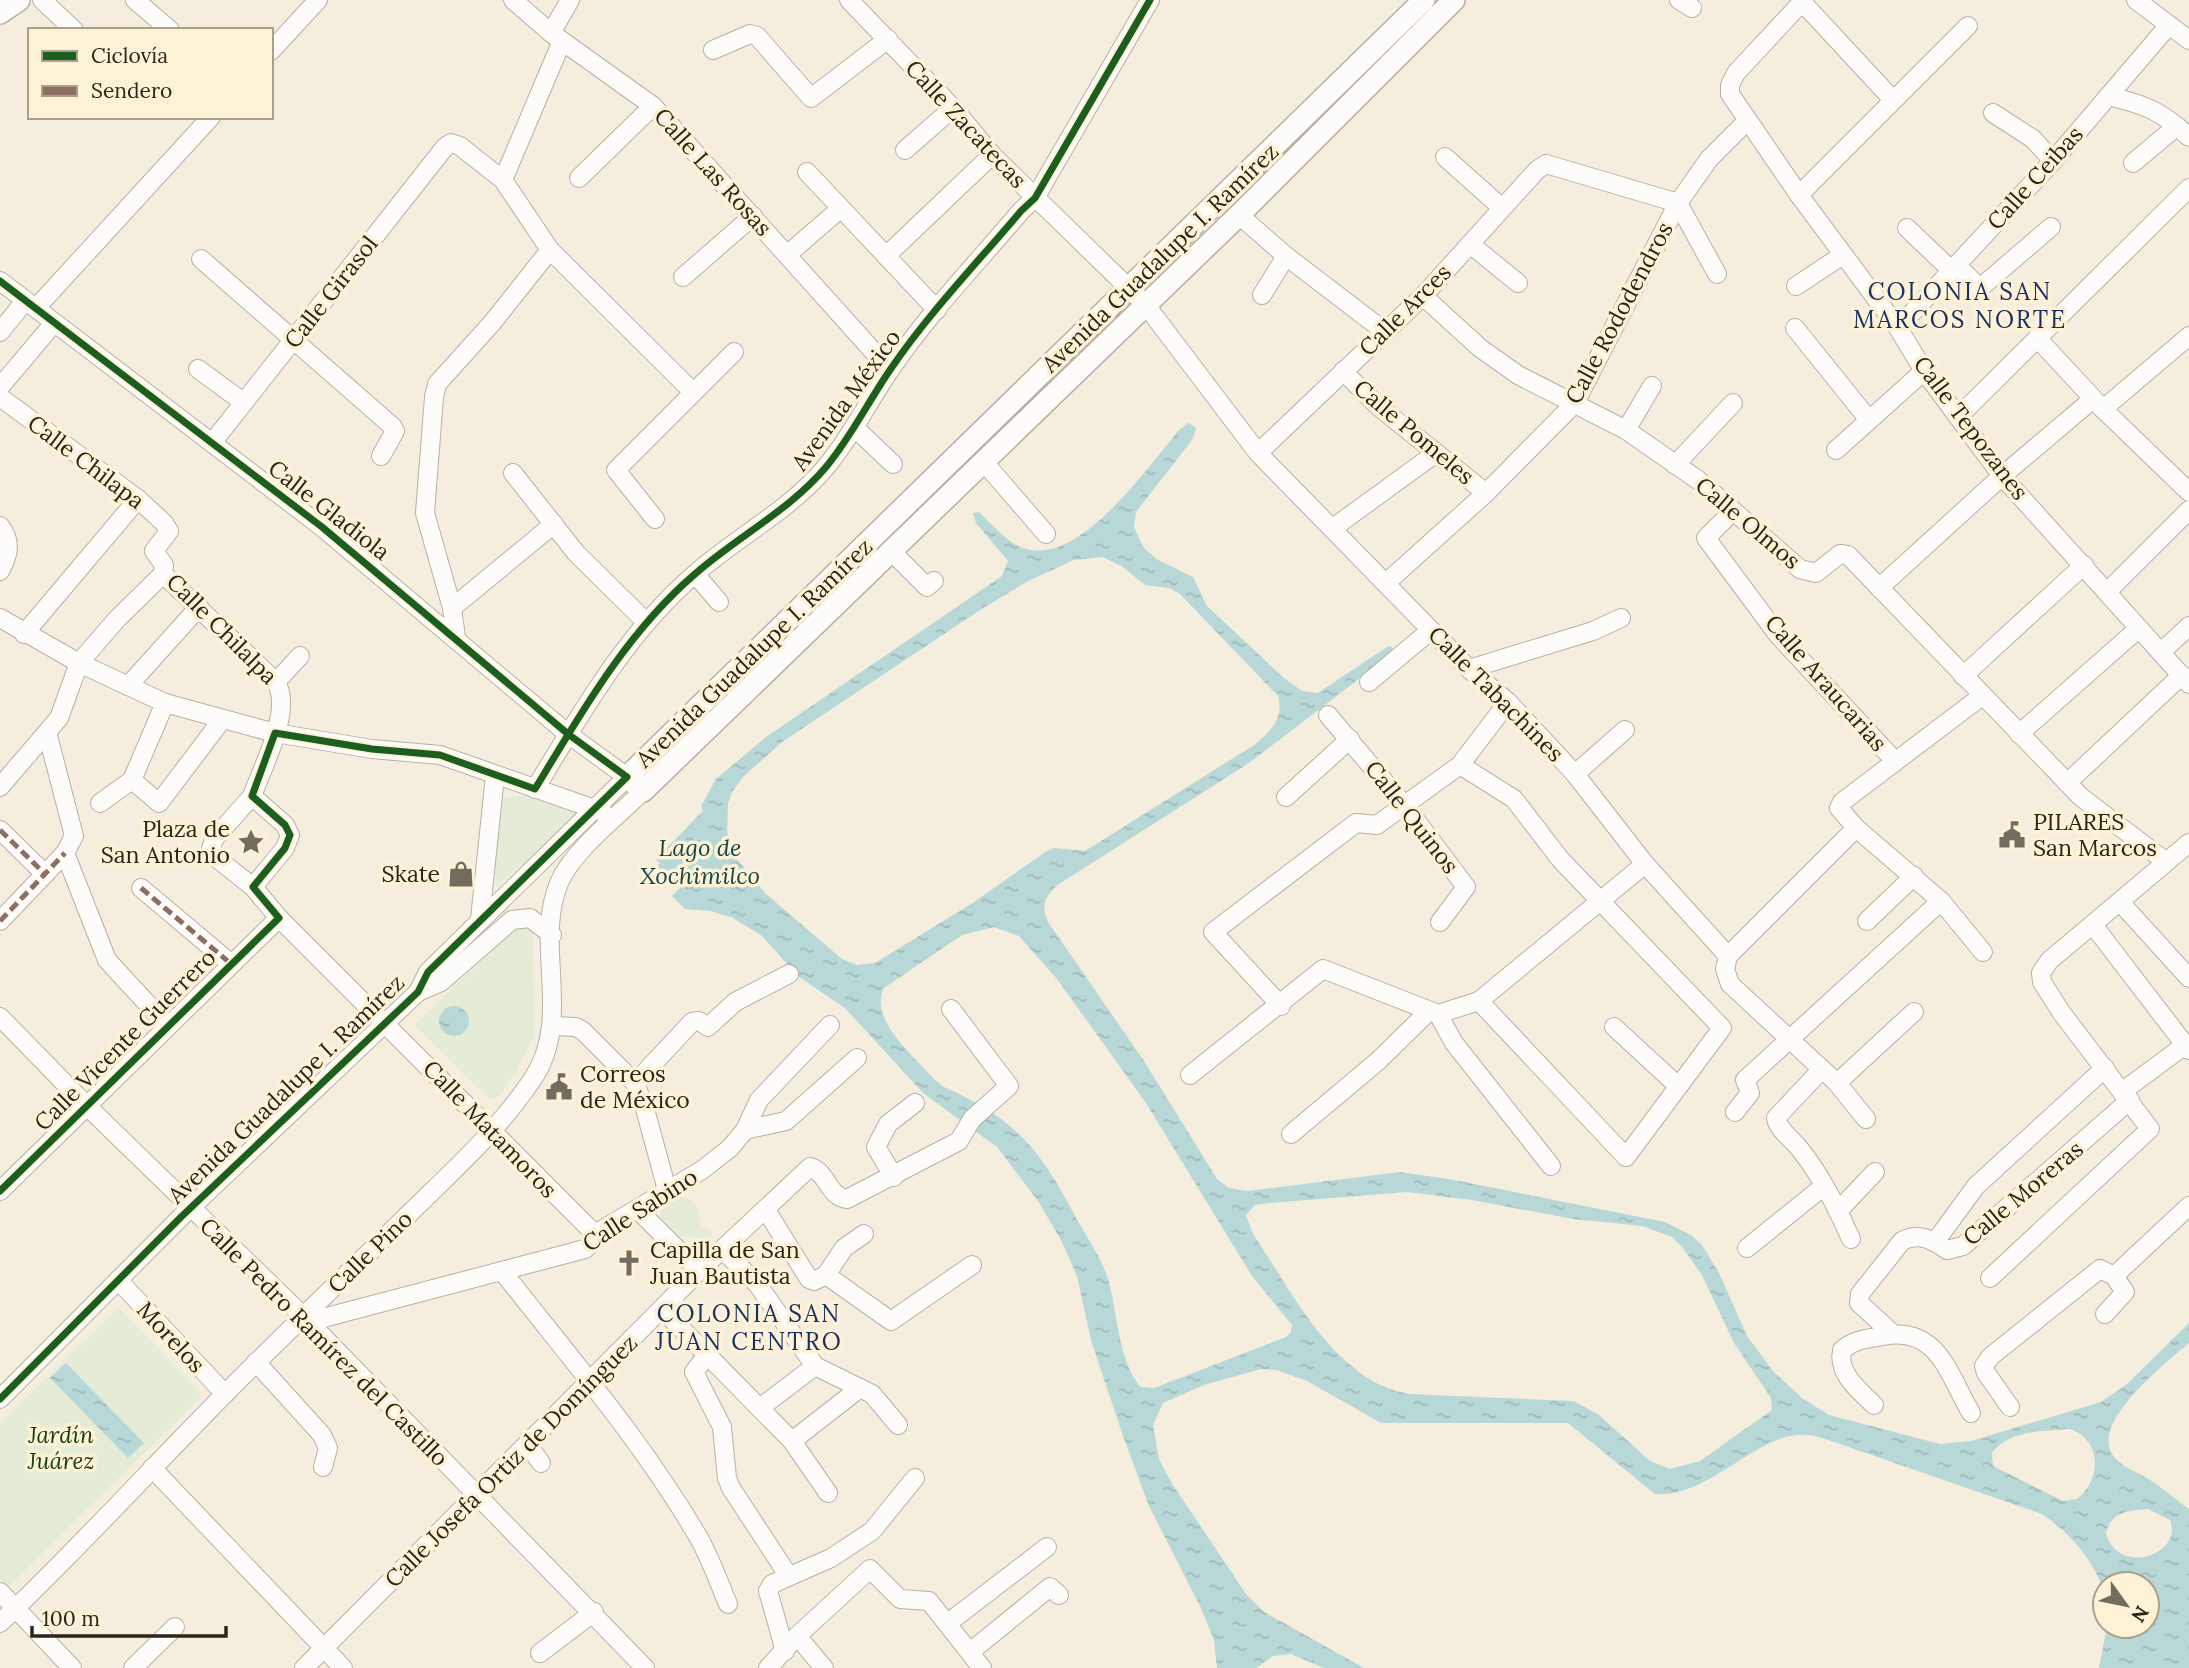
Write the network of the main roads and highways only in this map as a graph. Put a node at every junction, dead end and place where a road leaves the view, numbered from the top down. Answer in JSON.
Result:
{"nodes":[{"id":1,"x":19,"y":0,"type":"edge"},
{"id":2,"x":1424,"y":0,"type":"edge"},
{"id":3,"x":1454,"y":0,"type":"edge"},
{"id":4,"x":0,"y":13,"type":"edge"}],
"edges":[{"from":1,"to":4,"type":"main road"},
{"from":2,"to":3,"type":"main road","name":"Avenida Guadalupe I. Ramírez"}]}
